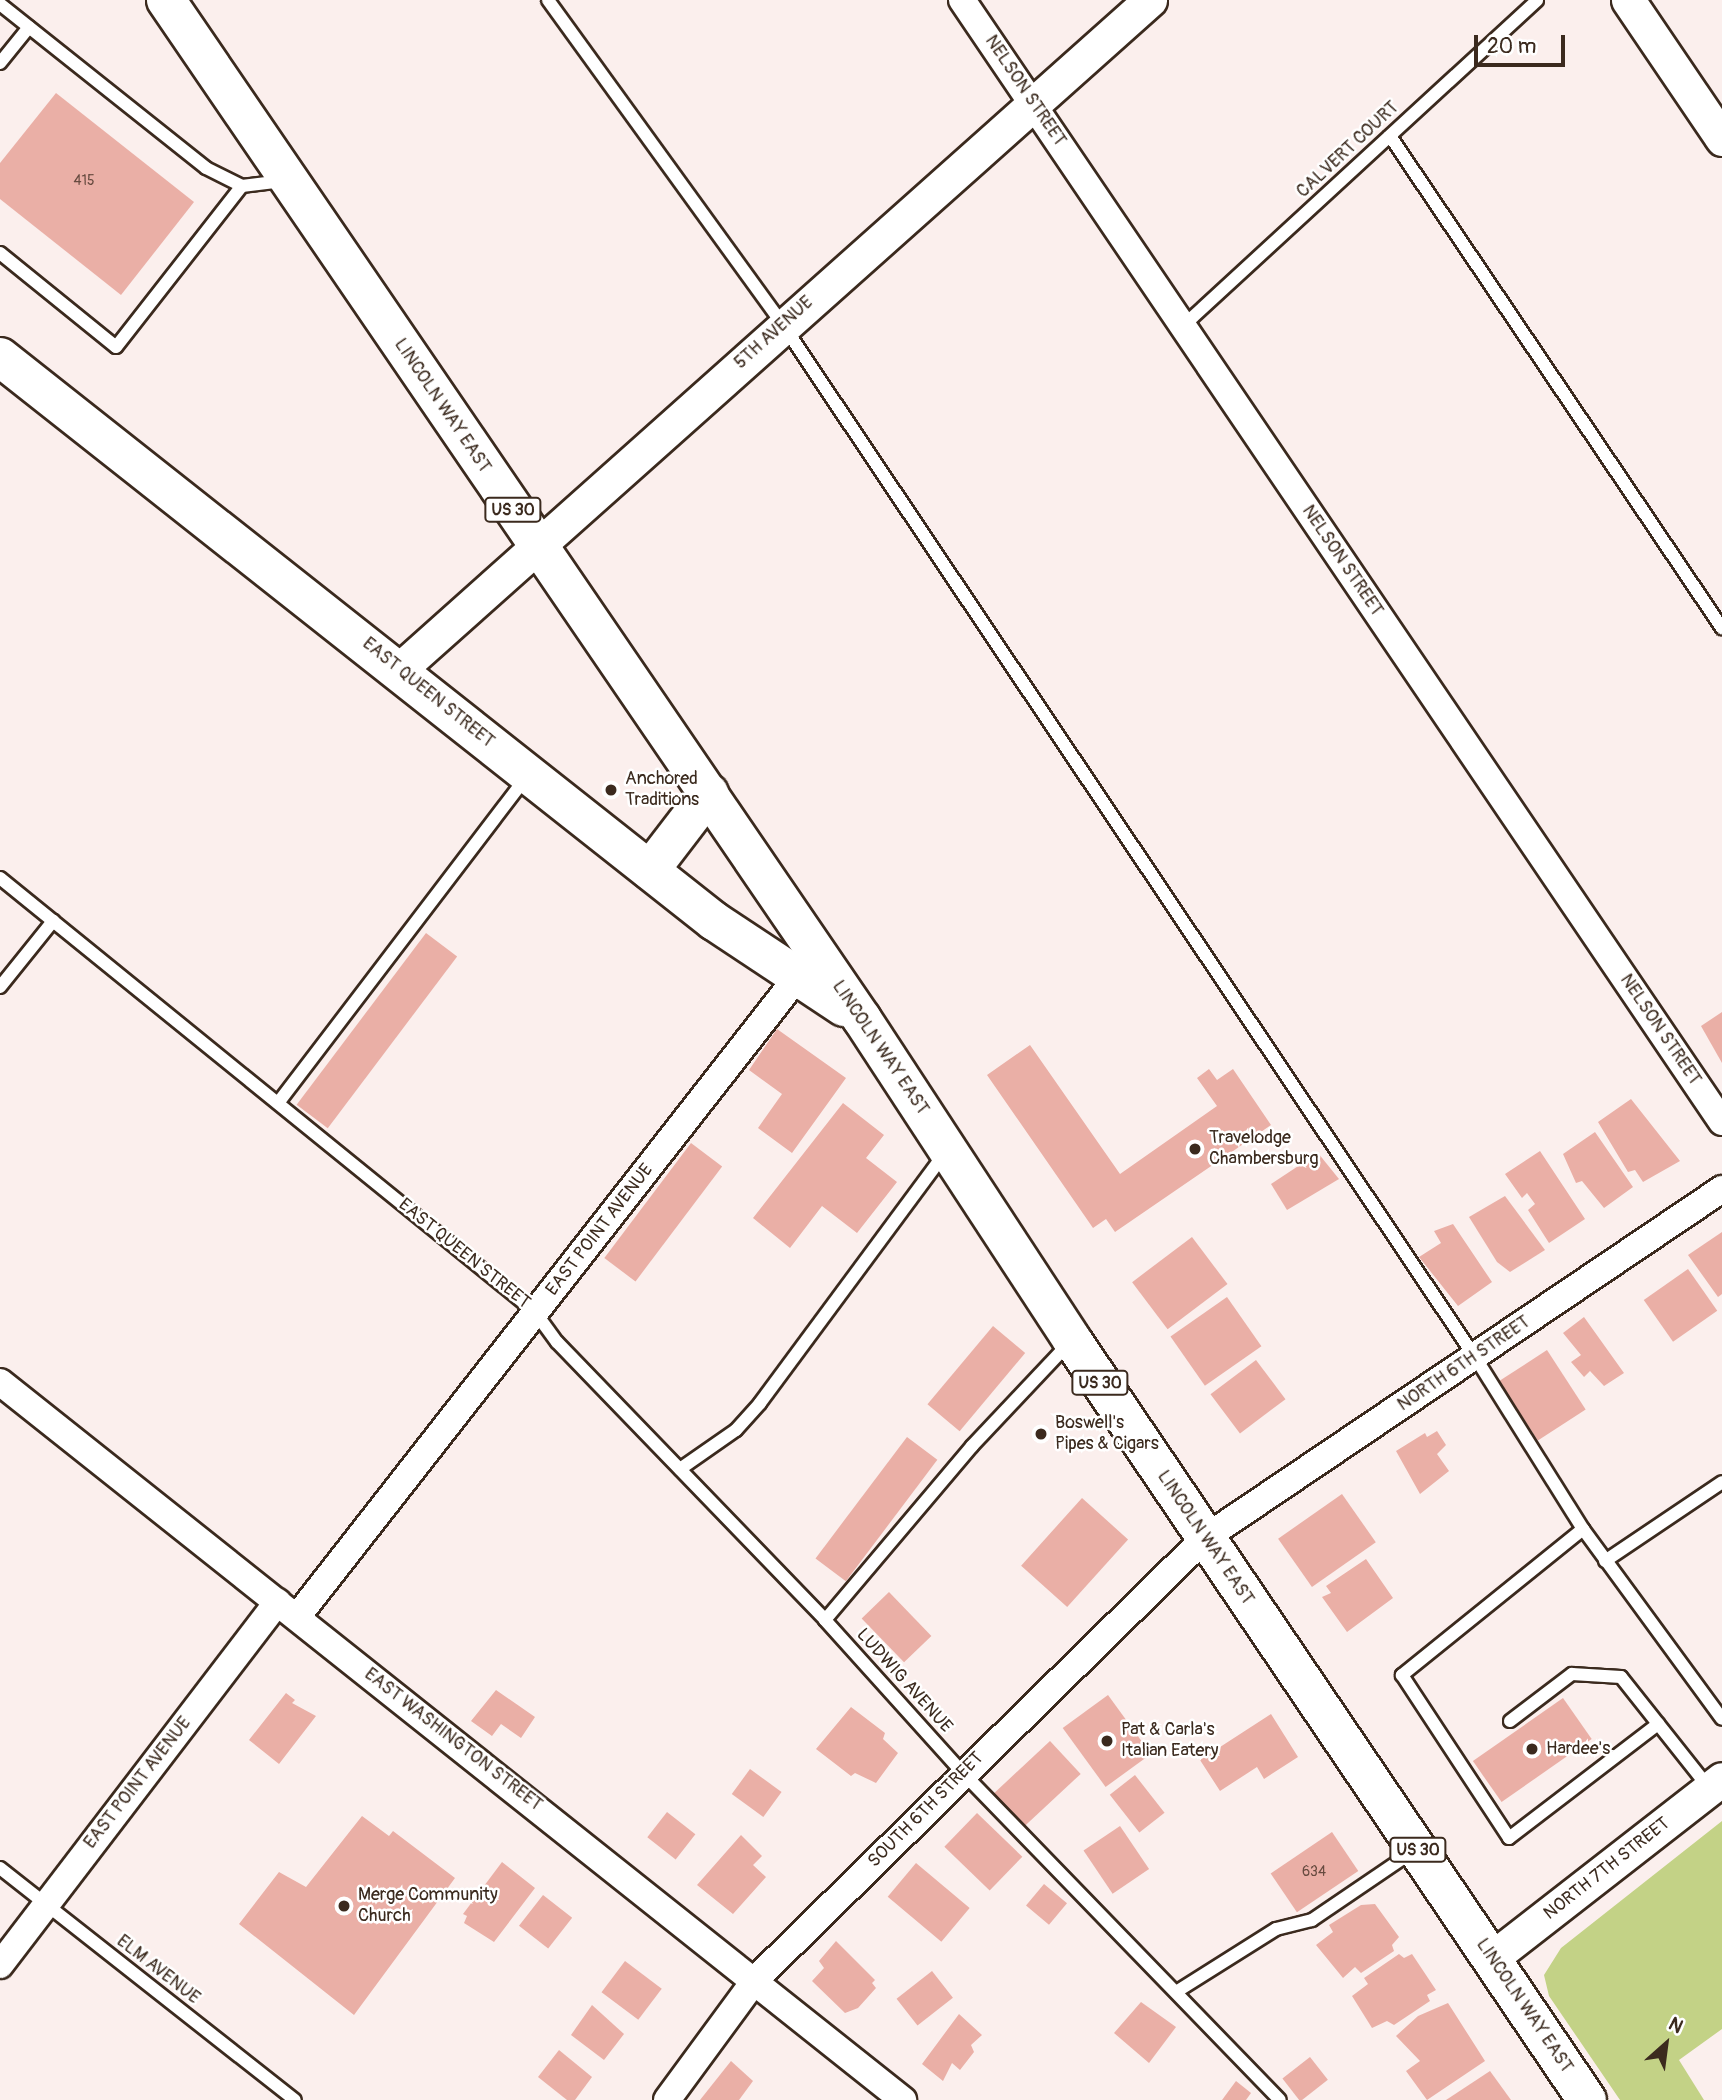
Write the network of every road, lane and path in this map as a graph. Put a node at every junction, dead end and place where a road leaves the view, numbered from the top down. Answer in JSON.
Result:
{"nodes":[{"id":1,"x":166,"y":0,"type":"edge"},
{"id":2,"x":548,"y":0,"type":"edge"},
{"id":3,"x":962,"y":0,"type":"edge"},
{"id":4,"x":1150,"y":0,"type":"edge"},
{"id":5,"x":1537,"y":0,"type":"edge"},
{"id":6,"x":1628,"y":0,"type":"edge"},
{"id":7,"x":0,"y":4,"type":"edge"},
{"id":8,"x":29,"y":27,"type":"junction"},
{"id":9,"x":0,"y":64,"type":"edge"},
{"id":10,"x":1034,"y":104,"type":"junction"},
{"id":11,"x":1390,"y":136,"type":"junction"},
{"id":12,"x":1722,"y":139,"type":"edge"},
{"id":13,"x":290,"y":180,"type":"junction"},
{"id":14,"x":242,"y":186,"type":"junction"},
{"id":15,"x":0,"y":254,"type":"edge"},
{"id":16,"x":783,"y":324,"type":"junction"},
{"id":17,"x":1183,"y":326,"type":"junction"},
{"id":18,"x":0,"y":357,"type":"edge"},
{"id":19,"x":536,"y":545,"type":"junction"},
{"id":20,"x":1722,"y":628,"type":"edge"},
{"id":21,"x":400,"y":669,"type":"junction"},
{"id":22,"x":528,"y":774,"type":"junction"},
{"id":23,"x":709,"y":793,"type":"junction"},
{"id":24,"x":650,"y":870,"type":"junction"},
{"id":25,"x":0,"y":878,"type":"edge"},
{"id":26,"x":53,"y":921,"type":"junction"},
{"id":27,"x":799,"y":975,"type":"junction"},
{"id":28,"x":0,"y":987,"type":"edge"},
{"id":29,"x":862,"y":1019,"type":"junction"},
{"id":30,"x":278,"y":1103,"type":"junction"},
{"id":31,"x":1722,"y":1122,"type":"edge"},
{"id":32,"x":947,"y":1149,"type":"junction"},
{"id":33,"x":1722,"y":1189,"type":"edge"},
{"id":34,"x":535,"y":1312,"type":"junction"},
{"id":35,"x":1072,"y":1340,"type":"junction"},
{"id":36,"x":1475,"y":1357,"type":"junction"},
{"id":37,"x":0,"y":1382,"type":"edge"},
{"id":38,"x":680,"y":1469,"type":"junction"},
{"id":39,"x":1722,"y":1482,"type":"edge"},
{"id":40,"x":1583,"y":1530,"type":"junction"},
{"id":41,"x":1205,"y":1538,"type":"junction"},
{"id":42,"x":1605,"y":1561,"type":"junction"},
{"id":43,"x":288,"y":1609,"type":"junction"},
{"id":44,"x":825,"y":1620,"type":"junction"},
{"id":45,"x":1722,"y":1719,"type":"edge"},
{"id":46,"x":1510,"y":1721,"type":"dead end"},
{"id":47,"x":1658,"y":1724,"type":"junction"},
{"id":48,"x":963,"y":1773,"type":"junction"},
{"id":49,"x":1715,"y":1784,"type":"edge"},
{"id":50,"x":1417,"y":1849,"type":"junction"},
{"id":51,"x":0,"y":1868,"type":"edge"},
{"id":52,"x":45,"y":1904,"type":"junction"},
{"id":53,"x":1492,"y":1958,"type":"junction"},
{"id":54,"x":0,"y":1965,"type":"edge"},
{"id":55,"x":755,"y":1980,"type":"junction"},
{"id":56,"x":1176,"y":1992,"type":"junction"},
{"id":57,"x":295,"y":2100,"type":"edge"},
{"id":58,"x":667,"y":2100,"type":"edge"},
{"id":59,"x":903,"y":2100,"type":"edge"},
{"id":60,"x":1280,"y":2100,"type":"edge"},
{"id":61,"x":1587,"y":2100,"type":"edge"}],
"edges":[{"from":1,"to":13,"type":"highway","name":"LINCOLN WAY EAST","number":"US 30"},
{"from":2,"to":16,"type":"lane"},
{"from":3,"to":10,"type":"street","name":"NELSON STREET"},
{"from":4,"to":10,"type":"street","name":"5TH AVENUE"},
{"from":5,"to":11,"type":"lane","name":"CALVERT COURT"},
{"from":6,"to":12,"type":"street"},
{"from":7,"to":8,"type":"lane"},
{"from":8,"to":9,"type":"lane"},
{"from":8,"to":14,"type":"lane"},
{"from":10,"to":16,"type":"street","name":"5TH AVENUE"},
{"from":10,"to":17,"type":"street","name":"NELSON STREET"},
{"from":11,"to":17,"type":"lane","name":"CALVERT COURT"},
{"from":11,"to":20,"type":"lane"},
{"from":13,"to":14,"type":"lane"},
{"from":13,"to":19,"type":"highway","name":"LINCOLN WAY EAST","number":"US 30"},
{"from":14,"to":15,"type":"lane"},
{"from":16,"to":19,"type":"street","name":"5TH AVENUE"},
{"from":16,"to":36,"type":"lane"},
{"from":17,"to":31,"type":"street","name":"NELSON STREET"},
{"from":18,"to":21,"type":"highway","name":"EAST QUEEN STREET","number":"US 30"},
{"from":19,"to":21,"type":"street","name":"5TH AVENUE"},
{"from":19,"to":23,"type":"highway","name":"LINCOLN WAY EAST","number":"US 30"},
{"from":21,"to":22,"type":"highway","name":"EAST QUEEN STREET","number":"US 30"},
{"from":22,"to":24,"type":"highway","name":"EAST QUEEN STREET","number":"US 30"},
{"from":22,"to":30,"type":"lane"},
{"from":23,"to":24,"type":"highway"},
{"from":23,"to":29,"type":"highway","name":"LINCOLN WAY EAST","number":"US 30"},
{"from":24,"to":27,"type":"highway","name":"EAST QUEEN STREET","number":"US 30"},
{"from":25,"to":26,"type":"lane","name":"EAST QUEEN STREET"},
{"from":26,"to":28,"type":"lane"},
{"from":26,"to":30,"type":"lane","name":"EAST QUEEN STREET"},
{"from":27,"to":29,"type":"highway","name":"EAST QUEEN STREET","number":"US 30"},
{"from":27,"to":34,"type":"street","name":"EAST POINT AVENUE"},
{"from":29,"to":32,"type":"highway","name":"LINCOLN WAY EAST","number":"US 30"},
{"from":30,"to":34,"type":"lane","name":"EAST QUEEN STREET"},
{"from":32,"to":35,"type":"highway","name":"LINCOLN WAY EAST","number":"US 30"},
{"from":32,"to":38,"type":"lane"},
{"from":33,"to":36,"type":"street","name":"NORTH 6TH STREET"},
{"from":34,"to":38,"type":"lane","name":"LUDWIG AVENUE"},
{"from":34,"to":43,"type":"street","name":"EAST POINT AVENUE"},
{"from":35,"to":41,"type":"highway","name":"LINCOLN WAY EAST","number":"US 30"},
{"from":35,"to":44,"type":"lane"},
{"from":36,"to":40,"type":"lane"},
{"from":36,"to":41,"type":"street","name":"NORTH 6TH STREET"},
{"from":37,"to":43,"type":"street","name":"EAST WASHINGTON STREET"},
{"from":38,"to":44,"type":"lane","name":"LUDWIG AVENUE"},
{"from":39,"to":42,"type":"lane"},
{"from":40,"to":42,"type":"lane"},
{"from":40,"to":47,"type":"lane"},
{"from":41,"to":48,"type":"street","name":"SOUTH 6TH STREET"},
{"from":41,"to":50,"type":"highway","name":"LINCOLN WAY EAST","number":"US 30"},
{"from":42,"to":45,"type":"lane"},
{"from":43,"to":52,"type":"street","name":"EAST POINT AVENUE"},
{"from":43,"to":55,"type":"street","name":"EAST WASHINGTON STREET"},
{"from":44,"to":48,"type":"lane","name":"LUDWIG AVENUE"},
{"from":46,"to":47,"type":"lane"},
{"from":47,"to":49,"type":"lane"},
{"from":48,"to":55,"type":"street","name":"SOUTH 6TH STREET"},
{"from":48,"to":56,"type":"lane","name":"LUDWIG AVENUE"},
{"from":49,"to":53,"type":"street","name":"NORTH 7TH STREET"},
{"from":50,"to":53,"type":"highway","name":"LINCOLN WAY EAST","number":"US 30"},
{"from":50,"to":56,"type":"lane"},
{"from":51,"to":52,"type":"lane","name":"ELM AVENUE"},
{"from":52,"to":54,"type":"street","name":"EAST POINT AVENUE"},
{"from":52,"to":57,"type":"lane","name":"ELM AVENUE"},
{"from":53,"to":61,"type":"highway","name":"LINCOLN WAY EAST","number":"US 30"},
{"from":55,"to":58,"type":"street","name":"SOUTH 6TH STREET"},
{"from":55,"to":59,"type":"street","name":"EAST WASHINGTON STREET"},
{"from":56,"to":60,"type":"lane","name":"LUDWIG AVENUE"}]}
